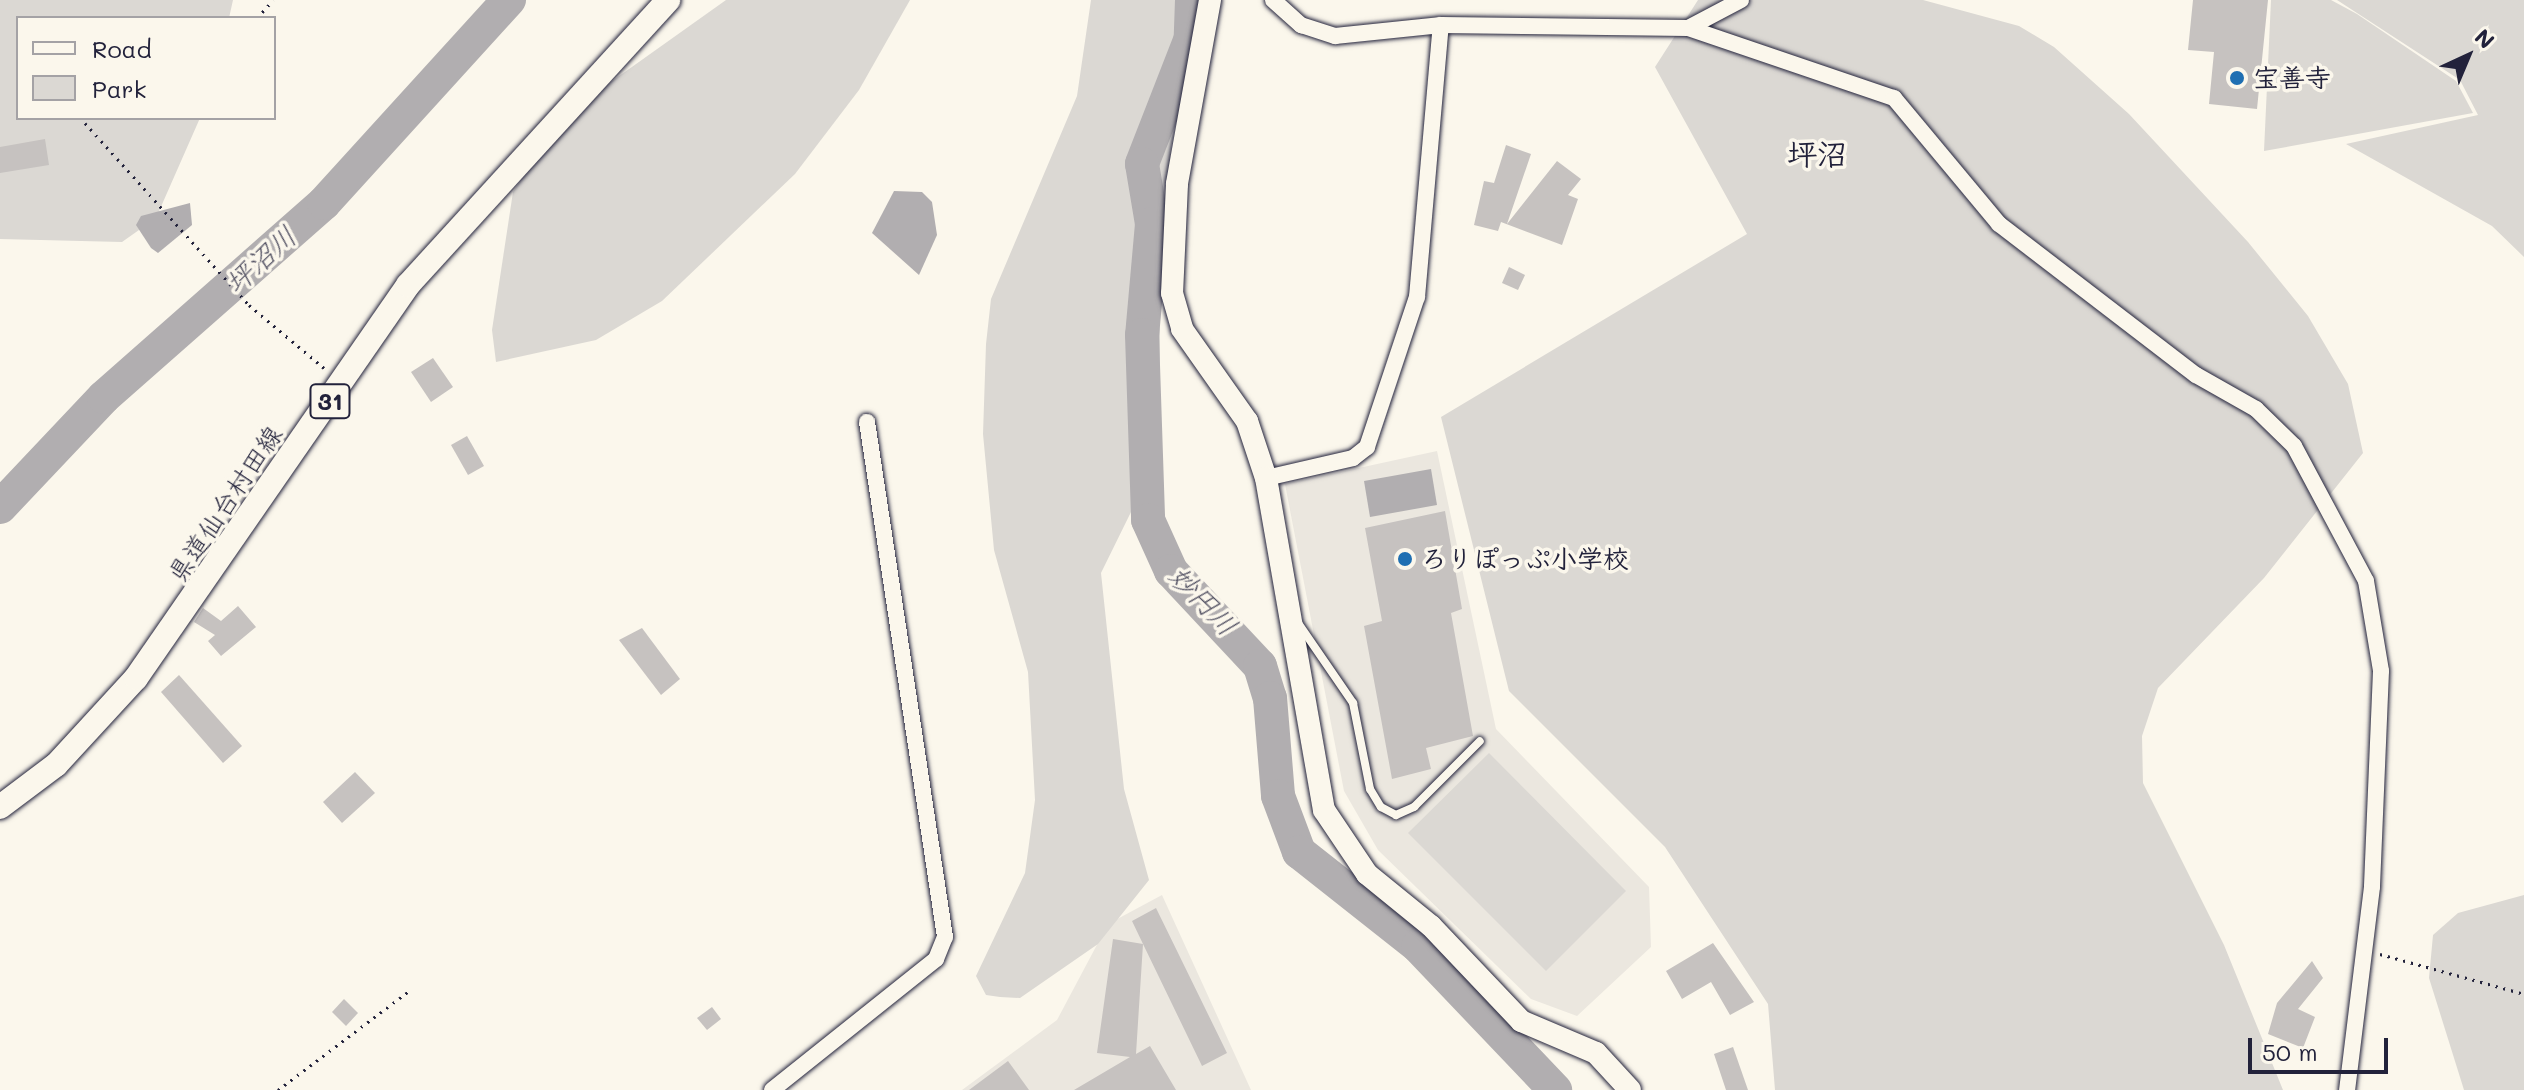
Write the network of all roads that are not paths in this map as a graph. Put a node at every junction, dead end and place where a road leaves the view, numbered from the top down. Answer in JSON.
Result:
{"nodes":[{"id":1,"x":668,"y":0,"type":"edge"},
{"id":2,"x":1210,"y":0,"type":"edge"},
{"id":3,"x":1273,"y":0,"type":"edge"},
{"id":4,"x":1741,"y":0,"type":"edge"},
{"id":5,"x":1441,"y":25,"type":"junction"},
{"id":6,"x":1688,"y":28,"type":"junction"},
{"id":7,"x":867,"y":422,"type":"dead end"},
{"id":8,"x":1266,"y":478,"type":"junction"},
{"id":9,"x":1284,"y":608,"type":"junction"},
{"id":10,"x":1480,"y":741,"type":"dead end"},
{"id":11,"x":0,"y":807,"type":"edge"},
{"id":12,"x":772,"y":1090,"type":"edge"},
{"id":13,"x":1630,"y":1090,"type":"edge"},
{"id":14,"x":2347,"y":1090,"type":"edge"}],
"edges":[{"from":1,"to":11,"type":"main road","name":"県道仙台村田線","number":"31"},
{"from":2,"to":8,"type":"street"},
{"from":3,"to":5,"type":"street"},
{"from":4,"to":6,"type":"street"},
{"from":5,"to":6,"type":"street"},
{"from":5,"to":8,"type":"street"},
{"from":6,"to":14,"type":"street"},
{"from":7,"to":12,"type":"street"},
{"from":8,"to":9,"type":"street"},
{"from":9,"to":10,"type":"lane"},
{"from":9,"to":13,"type":"street"}]}
